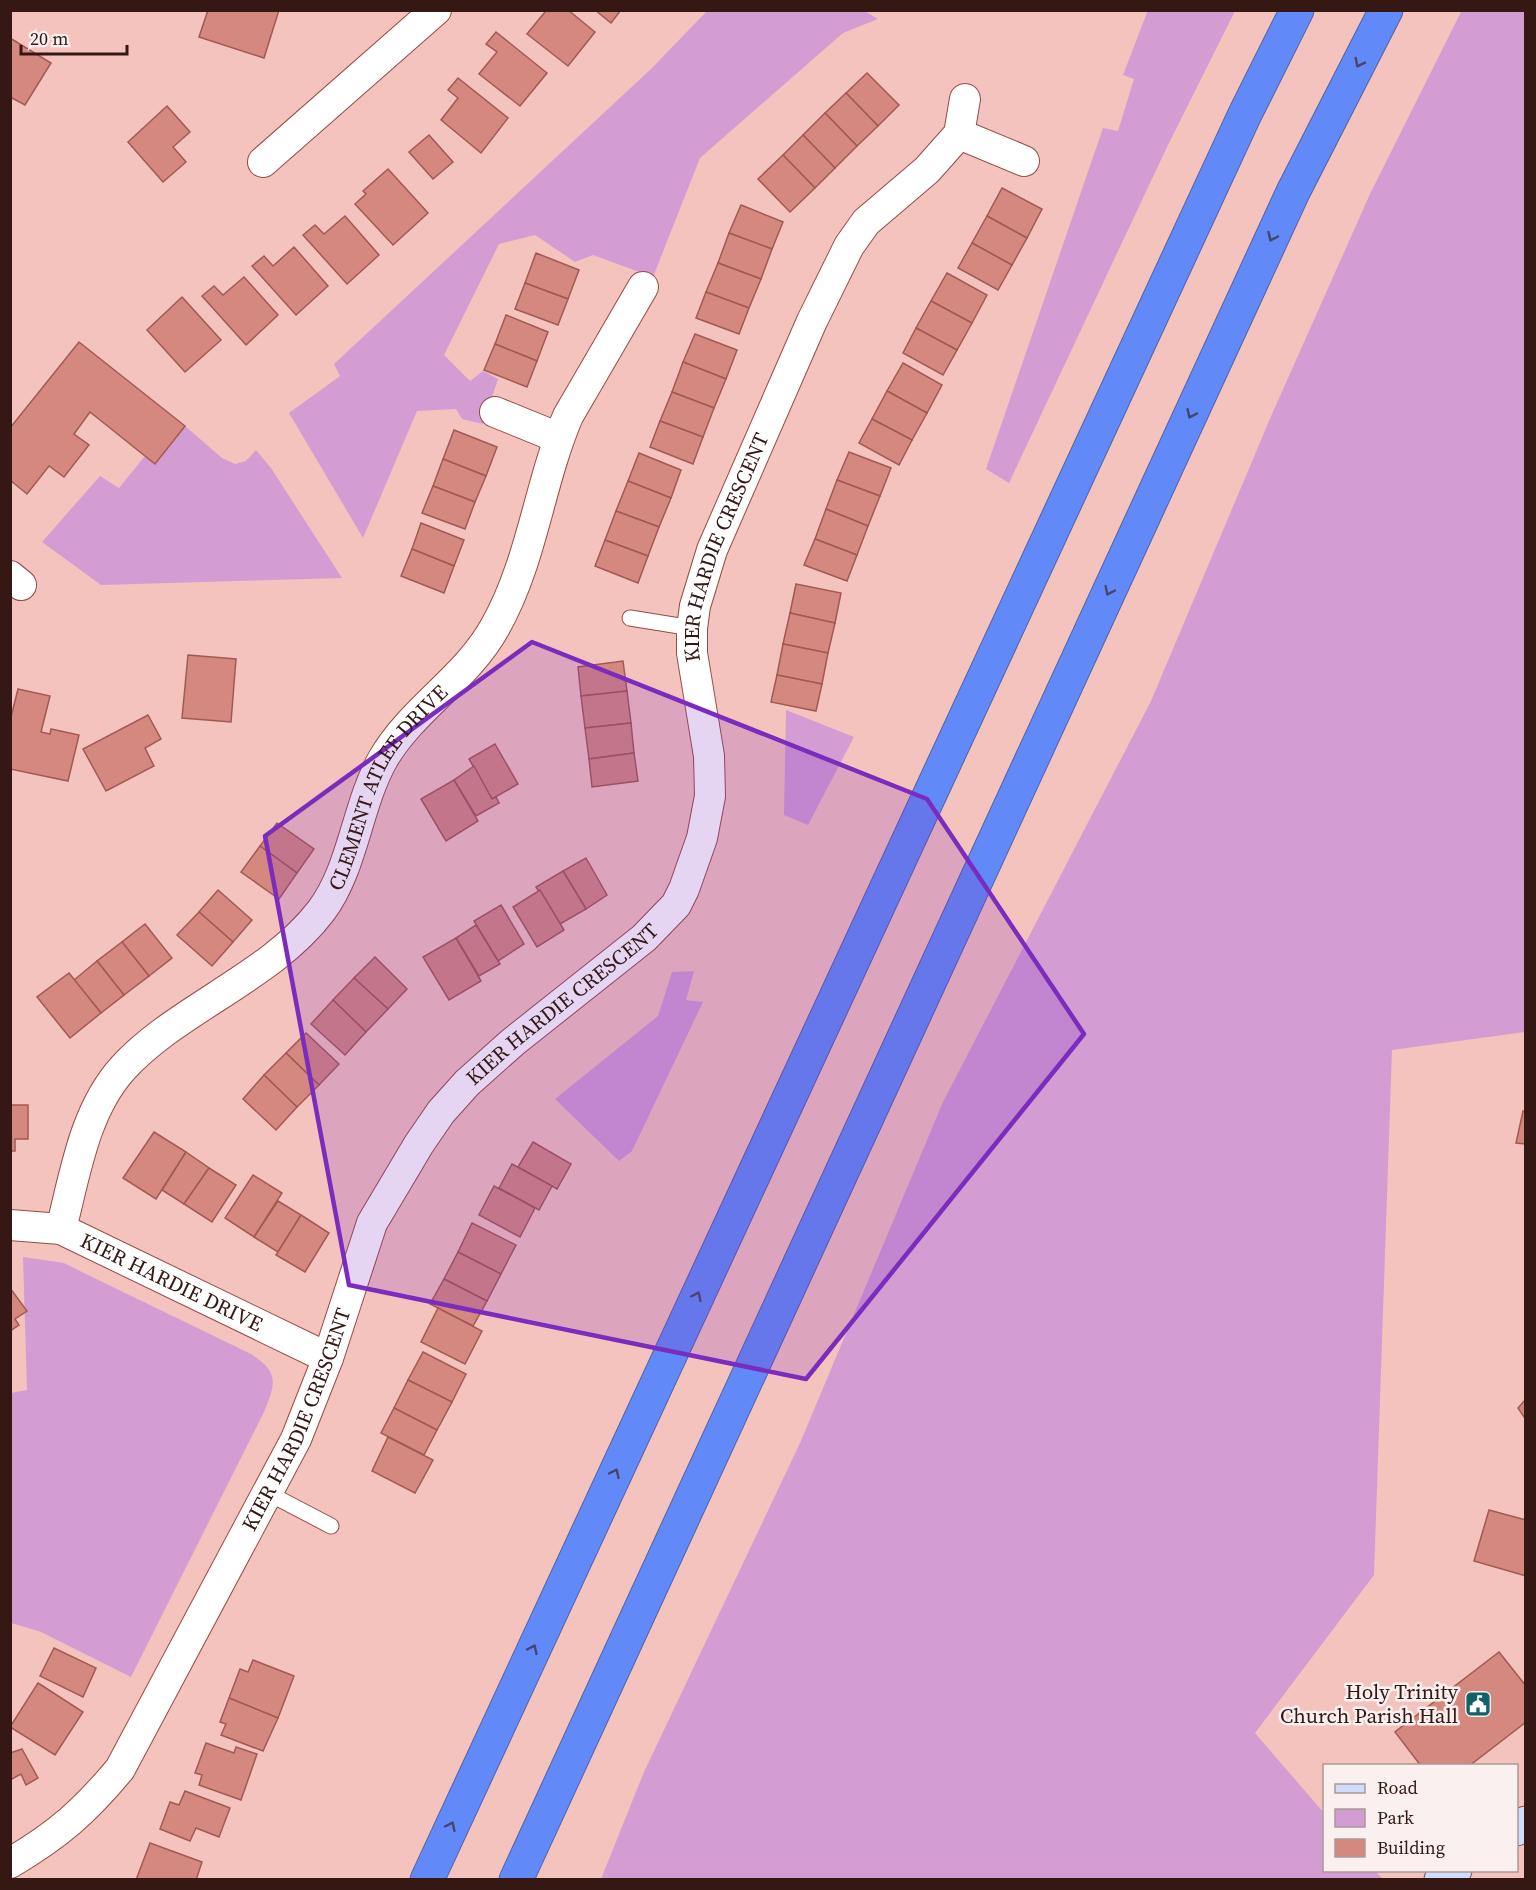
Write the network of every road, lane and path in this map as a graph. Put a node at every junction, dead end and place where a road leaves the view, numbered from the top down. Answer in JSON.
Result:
{"nodes":[{"id":1,"x":436,"y":10,"type":"edge"},
{"id":2,"x":1297,"y":10,"type":"edge"},
{"id":3,"x":1386,"y":10,"type":"edge"},
{"id":4,"x":965,"y":99,"type":"dead end"},
{"id":5,"x":959,"y":135,"type":"junction"},
{"id":6,"x":1024,"y":161,"type":"dead end"},
{"id":7,"x":263,"y":162,"type":"dead end"},
{"id":8,"x":643,"y":287,"type":"dead end"},
{"id":9,"x":495,"y":412,"type":"dead end"},
{"id":10,"x":559,"y":438,"type":"junction"},
{"id":11,"x":630,"y":618,"type":"dead end"},
{"id":12,"x":692,"y":628,"type":"junction"},
{"id":13,"x":10,"y":1226,"type":"edge"},
{"id":14,"x":61,"y":1229,"type":"junction"},
{"id":15,"x":328,"y":1358,"type":"junction"},
{"id":16,"x":266,"y":1492,"type":"junction"},
{"id":17,"x":331,"y":1526,"type":"dead end"},
{"id":18,"x":10,"y":1863,"type":"edge"},
{"id":19,"x":427,"y":1880,"type":"edge"},
{"id":20,"x":516,"y":1880,"type":"edge"}],
"edges":[{"from":1,"to":7,"type":"street"},
{"from":19,"to":2,"type":"highway","one_way":true},
{"from":3,"to":20,"type":"highway","one_way":true},
{"from":4,"to":5,"type":"street"},
{"from":5,"to":6,"type":"street"},
{"from":5,"to":12,"type":"street","name":"KIER HARDIE CRESCENT"},
{"from":8,"to":10,"type":"street","name":"CLEMENT ATLEE DRIVE"},
{"from":9,"to":10,"type":"street"},
{"from":10,"to":14,"type":"street","name":"CLEMENT ATLEE DRIVE"},
{"from":11,"to":12,"type":"lane"},
{"from":12,"to":15,"type":"street","name":"KIER HARDIE CRESCENT"},
{"from":13,"to":14,"type":"street","name":"KIER HARDIE DRIVE"},
{"from":14,"to":15,"type":"street","name":"KIER HARDIE DRIVE"},
{"from":15,"to":16,"type":"street","name":"KIER HARDIE CRESCENT"},
{"from":16,"to":17,"type":"lane"},
{"from":16,"to":18,"type":"street","name":"KIER HARDIE CRESCENT"}]}
